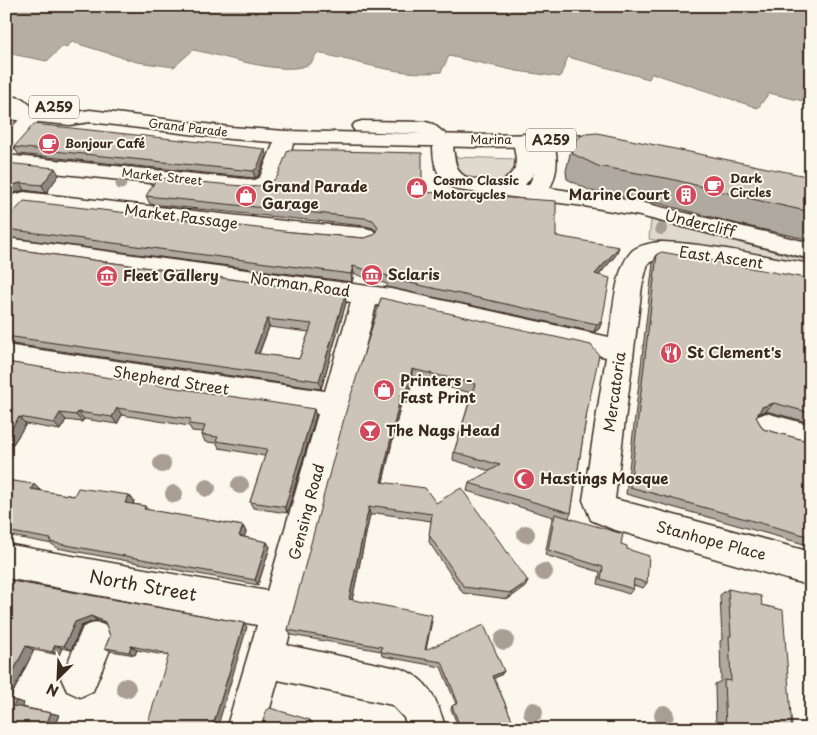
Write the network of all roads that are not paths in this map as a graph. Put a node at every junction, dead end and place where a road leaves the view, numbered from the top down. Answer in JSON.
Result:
{"nodes":[{"id":1,"x":10,"y":106,"type":"edge"},
{"id":2,"x":33,"y":116,"type":"junction"},
{"id":3,"x":90,"y":116,"type":"junction"},
{"id":4,"x":362,"y":127,"type":"dead end"},
{"id":5,"x":286,"y":137,"type":"junction"},
{"id":6,"x":439,"y":140,"type":"junction"},
{"id":7,"x":532,"y":140,"type":"junction"},
{"id":8,"x":6,"y":146,"type":"edge"},
{"id":9,"x":628,"y":148,"type":"edge"},
{"id":10,"x":6,"y":161,"type":"edge"},
{"id":11,"x":514,"y":183,"type":"dead end"},
{"id":12,"x":535,"y":194,"type":"junction"},
{"id":13,"x":6,"y":218,"type":"edge"},
{"id":14,"x":365,"y":236,"type":"edge"},
{"id":15,"x":6,"y":246,"type":"edge"},
{"id":16,"x":811,"y":251,"type":"edge"},
{"id":17,"x":636,"y":264,"type":"joint"},
{"id":18,"x":811,"y":273,"type":"edge"},
{"id":19,"x":366,"y":294,"type":"junction"},
{"id":20,"x":620,"y":350,"type":"junction"},
{"id":21,"x":6,"y":356,"type":"edge"},
{"id":22,"x":336,"y":405,"type":"junction"},
{"id":23,"x":766,"y":426,"type":"dead end"},
{"id":24,"x":811,"y":438,"type":"edge"},
{"id":25,"x":612,"y":514,"type":"joint"},
{"id":26,"x":6,"y":561,"type":"edge"},
{"id":27,"x":811,"y":568,"type":"edge"},
{"id":28,"x":279,"y":611,"type":"junction"},
{"id":29,"x":96,"y":640,"type":"dead end"},
{"id":30,"x":266,"y":659,"type":"junction"},
{"id":31,"x":80,"y":678,"type":"dead end"},
{"id":32,"x":245,"y":729,"type":"edge"},
{"id":33,"x":428,"y":729,"type":"edge"}],
"edges":[{"from":1,"to":2,"type":"main road"},
{"from":1,"to":3,"type":"main road","name":"Grand Parade","number":"A259"},
{"from":2,"to":3,"type":"main road","name":"Grand Parade","number":"A259"},
{"from":2,"to":8,"type":"main road"},
{"from":3,"to":5,"type":"main road","name":"Grand Parade","number":"A259"},
{"from":4,"to":6,"type":"main road"},
{"from":5,"to":6,"type":"main road","name":"Marina","number":"A259"},
{"from":5,"to":10,"type":"main road","name":"Market Street"},
{"from":6,"to":7,"type":"main road","name":"Marina","number":"A259"},
{"from":6,"to":12,"type":"main road","name":"Undercliff"},
{"from":7,"to":9,"type":"main road","name":"Marina","number":"A259"},
{"from":7,"to":11,"type":"main road"},
{"from":7,"to":12,"type":"main road"},
{"from":12,"to":16,"type":"main road","name":"Undercliff"},
{"from":13,"to":14,"type":"main road","name":"Market Passage"},
{"from":15,"to":19,"type":"main road","name":"Norman Road"},
{"from":17,"to":18,"type":"main road","name":"East Ascent"},
{"from":17,"to":20,"type":"main road","name":"Mercatoria"},
{"from":19,"to":20,"type":"main road","name":"Norman Road"},
{"from":19,"to":22,"type":"main road","name":"Gensing Road"},
{"from":20,"to":25,"type":"main road","name":"Mercatoria"},
{"from":21,"to":22,"type":"main road","name":"Shepherd Street"},
{"from":22,"to":28,"type":"main road","name":"Gensing Road"},
{"from":23,"to":24,"type":"main road"},
{"from":25,"to":27,"type":"main road","name":"Stanhope Place"},
{"from":26,"to":28,"type":"main road","name":"North Street"},
{"from":28,"to":30,"type":"main road","name":"Gensing Road"},
{"from":29,"to":31,"type":"main road"},
{"from":30,"to":32,"type":"main road","name":"Gensing Road"},
{"from":30,"to":33,"type":"main road"}]}
